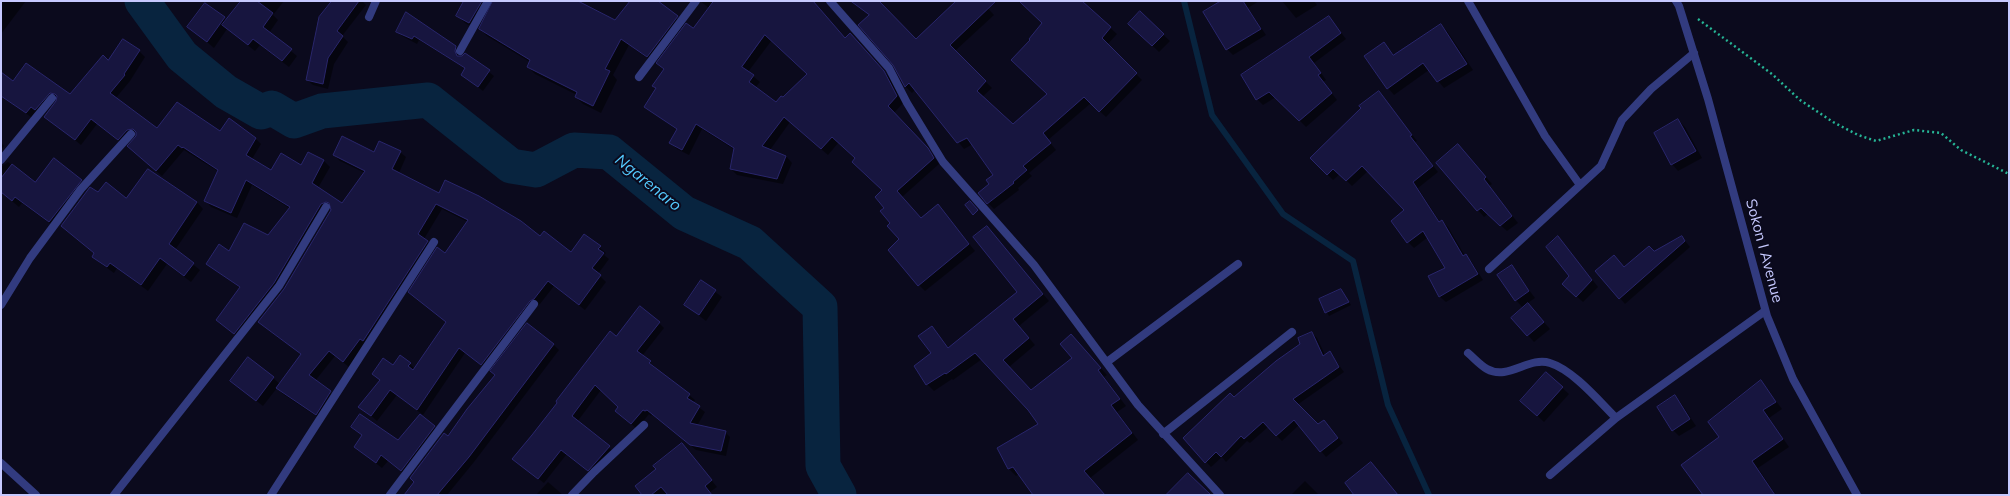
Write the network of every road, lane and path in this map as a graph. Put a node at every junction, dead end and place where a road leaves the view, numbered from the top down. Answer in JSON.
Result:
{"nodes":[{"id":1,"x":376,"y":1,"type":"edge"},
{"id":2,"x":488,"y":1,"type":"edge"},
{"id":3,"x":696,"y":1,"type":"edge"},
{"id":4,"x":830,"y":1,"type":"edge"},
{"id":5,"x":1468,"y":1,"type":"edge"},
{"id":6,"x":1678,"y":3,"type":"edge"},
{"id":7,"x":369,"y":16,"type":"dead end"},
{"id":8,"x":460,"y":51,"type":"dead end"},
{"id":9,"x":1694,"y":53,"type":"junction"},
{"id":10,"x":638,"y":77,"type":"dead end"},
{"id":11,"x":52,"y":98,"type":"dead end"},
{"id":12,"x":131,"y":134,"type":"dead end"},
{"id":13,"x":1,"y":160,"type":"edge"},
{"id":14,"x":2009,"y":174,"type":"edge"},
{"id":15,"x":1580,"y":185,"type":"junction"},
{"id":16,"x":326,"y":207,"type":"dead end"},
{"id":17,"x":434,"y":242,"type":"dead end"},
{"id":18,"x":1238,"y":264,"type":"dead end"},
{"id":19,"x":1489,"y":269,"type":"dead end"},
{"id":20,"x":534,"y":304,"type":"dead end"},
{"id":21,"x":1,"y":305,"type":"edge"},
{"id":22,"x":1765,"y":311,"type":"junction"},
{"id":23,"x":1292,"y":332,"type":"dead end"},
{"id":24,"x":1468,"y":353,"type":"dead end"},
{"id":25,"x":1106,"y":362,"type":"junction"},
{"id":26,"x":1616,"y":418,"type":"junction"},
{"id":27,"x":644,"y":425,"type":"dead end"},
{"id":28,"x":1163,"y":434,"type":"junction"},
{"id":29,"x":1,"y":463,"type":"edge"},
{"id":30,"x":1550,"y":475,"type":"dead end"},
{"id":31,"x":36,"y":495,"type":"edge"},
{"id":32,"x":114,"y":495,"type":"edge"},
{"id":33,"x":271,"y":495,"type":"edge"},
{"id":34,"x":390,"y":495,"type":"edge"},
{"id":35,"x":572,"y":495,"type":"edge"},
{"id":36,"x":1220,"y":495,"type":"edge"},
{"id":37,"x":1857,"y":495,"type":"edge"}],
"edges":[{"from":1,"to":7,"type":"street"},
{"from":2,"to":8,"type":"street"},
{"from":3,"to":10,"type":"street"},
{"from":4,"to":25,"type":"street"},
{"from":5,"to":15,"type":"street"},
{"from":6,"to":9,"type":"street","name":"Sokon I Avenue"},
{"from":6,"to":14,"type":"path"},
{"from":9,"to":15,"type":"street"},
{"from":9,"to":22,"type":"street","name":"Sokon I Avenue"},
{"from":11,"to":13,"type":"street"},
{"from":12,"to":21,"type":"street"},
{"from":15,"to":19,"type":"street"},
{"from":16,"to":32,"type":"street"},
{"from":17,"to":33,"type":"street"},
{"from":18,"to":25,"type":"street"},
{"from":20,"to":34,"type":"street"},
{"from":22,"to":26,"type":"street"},
{"from":22,"to":37,"type":"street","name":"Sokon I Avenue"},
{"from":23,"to":28,"type":"street"},
{"from":24,"to":26,"type":"street"},
{"from":25,"to":28,"type":"street"},
{"from":26,"to":30,"type":"street"},
{"from":27,"to":35,"type":"street"},
{"from":28,"to":36,"type":"street"},
{"from":29,"to":31,"type":"street"}]}
